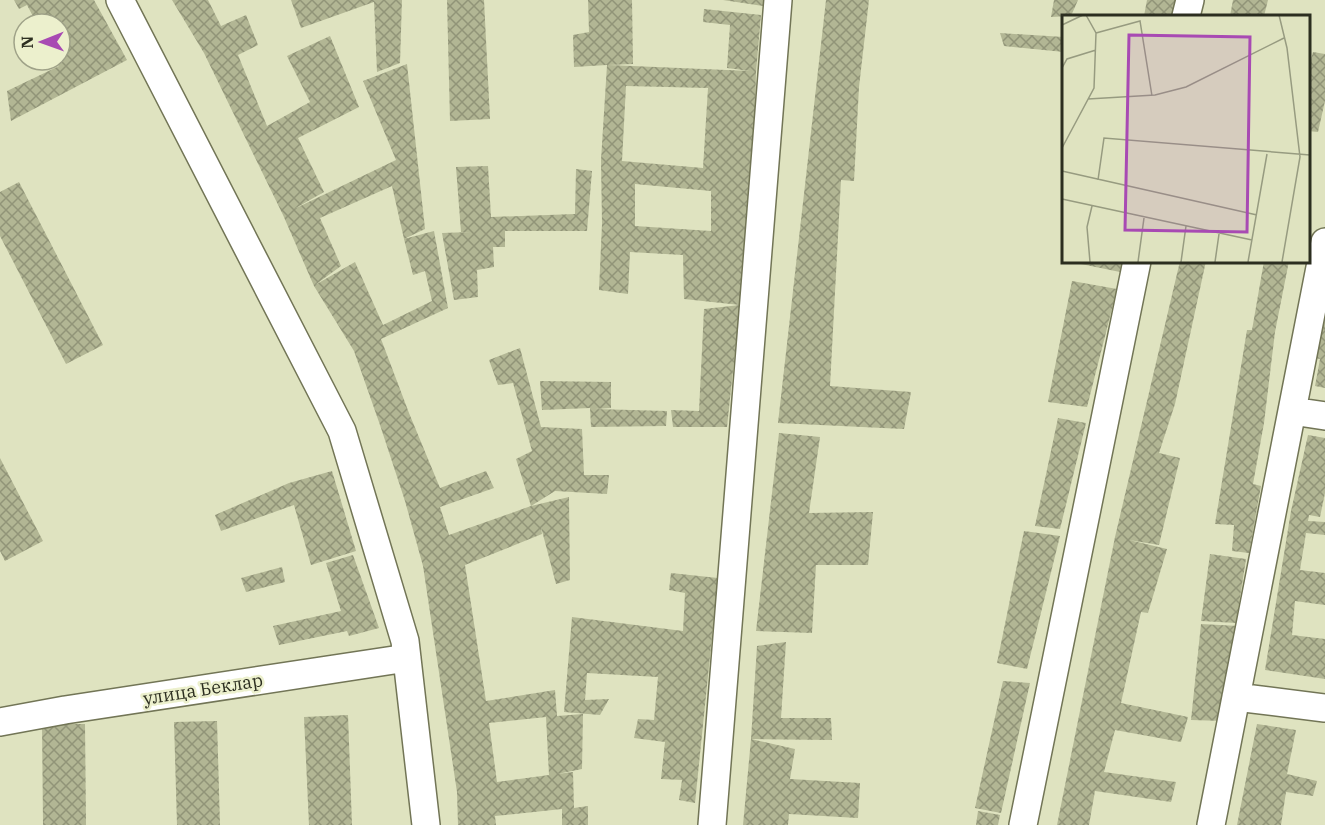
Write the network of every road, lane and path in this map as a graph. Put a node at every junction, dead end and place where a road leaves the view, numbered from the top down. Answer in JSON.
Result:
{"nodes":[{"id":1,"x":120,"y":0,"type":"edge"},
{"id":2,"x":778,"y":0,"type":"edge"},
{"id":3,"x":1190,"y":0,"type":"edge"},
{"id":4,"x":1186,"y":15,"type":"edge"},
{"id":5,"x":1325,"y":242,"type":"edge"},
{"id":6,"x":1137,"y":262,"type":"edge"},
{"id":7,"x":1292,"y":411,"type":"junction"},
{"id":8,"x":1325,"y":416,"type":"edge"},
{"id":9,"x":407,"y":658,"type":"junction"},
{"id":10,"x":1236,"y":698,"type":"junction"},
{"id":11,"x":1325,"y":708,"type":"edge"},
{"id":12,"x":0,"y":722,"type":"edge"},
{"id":13,"x":426,"y":825,"type":"edge"},
{"id":14,"x":712,"y":825,"type":"edge"},
{"id":15,"x":1023,"y":825,"type":"edge"},
{"id":16,"x":1211,"y":825,"type":"edge"}],
"edges":[{"from":1,"to":9,"type":"street"},
{"from":2,"to":14,"type":"street"},
{"from":3,"to":4,"type":"street"},
{"from":5,"to":7,"type":"street"},
{"from":6,"to":15,"type":"street"},
{"from":7,"to":8,"type":"street"},
{"from":7,"to":10,"type":"street"},
{"from":9,"to":12,"type":"street","name":"улица Беклар"},
{"from":9,"to":13,"type":"street"},
{"from":10,"to":11,"type":"street"},
{"from":10,"to":16,"type":"street"}]}
